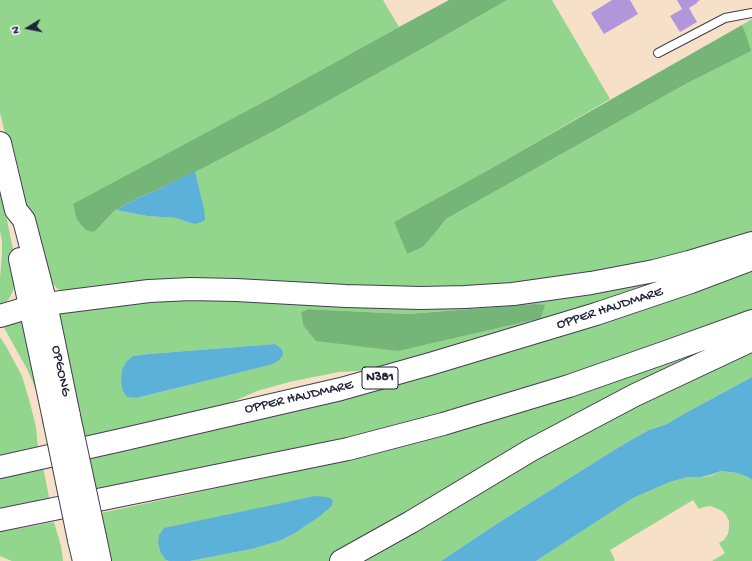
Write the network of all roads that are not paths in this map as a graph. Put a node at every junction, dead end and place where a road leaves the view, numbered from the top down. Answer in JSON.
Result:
{"nodes":[{"id":1,"x":752,"y":12,"type":"edge"},
{"id":2,"x":658,"y":53,"type":"dead end"},
{"id":3,"x":0,"y":143,"type":"edge"},
{"id":4,"x":752,"y":242,"type":"edge"},
{"id":5,"x":752,"y":259,"type":"edge"},
{"id":6,"x":38,"y":305,"type":"junction"},
{"id":7,"x":0,"y":316,"type":"edge"},
{"id":8,"x":752,"y":321,"type":"edge"},
{"id":9,"x":752,"y":340,"type":"edge"},
{"id":10,"x":0,"y":467,"type":"edge"},
{"id":11,"x":0,"y":520,"type":"edge"},
{"id":12,"x":87,"y":538,"type":"junction"},
{"id":13,"x":84,"y":561,"type":"edge"},
{"id":14,"x":100,"y":561,"type":"edge"},
{"id":15,"x":341,"y":561,"type":"edge"}],
"edges":[{"from":1,"to":2,"type":"lane"},
{"from":3,"to":6,"type":"main road","name":"OPGONG"},
{"from":4,"to":6,"type":"main road"},
{"from":5,"to":10,"type":"main road","name":"OPPER HAUDMARE","number":"N381"},
{"from":6,"to":7,"type":"main road"},
{"from":6,"to":12,"type":"main road","name":"OPGONG","bridge":true},
{"from":8,"to":11,"type":"main road"},
{"from":9,"to":15,"type":"main road"},
{"from":12,"to":13,"type":"main road"},
{"from":12,"to":14,"type":"main road"}]}
